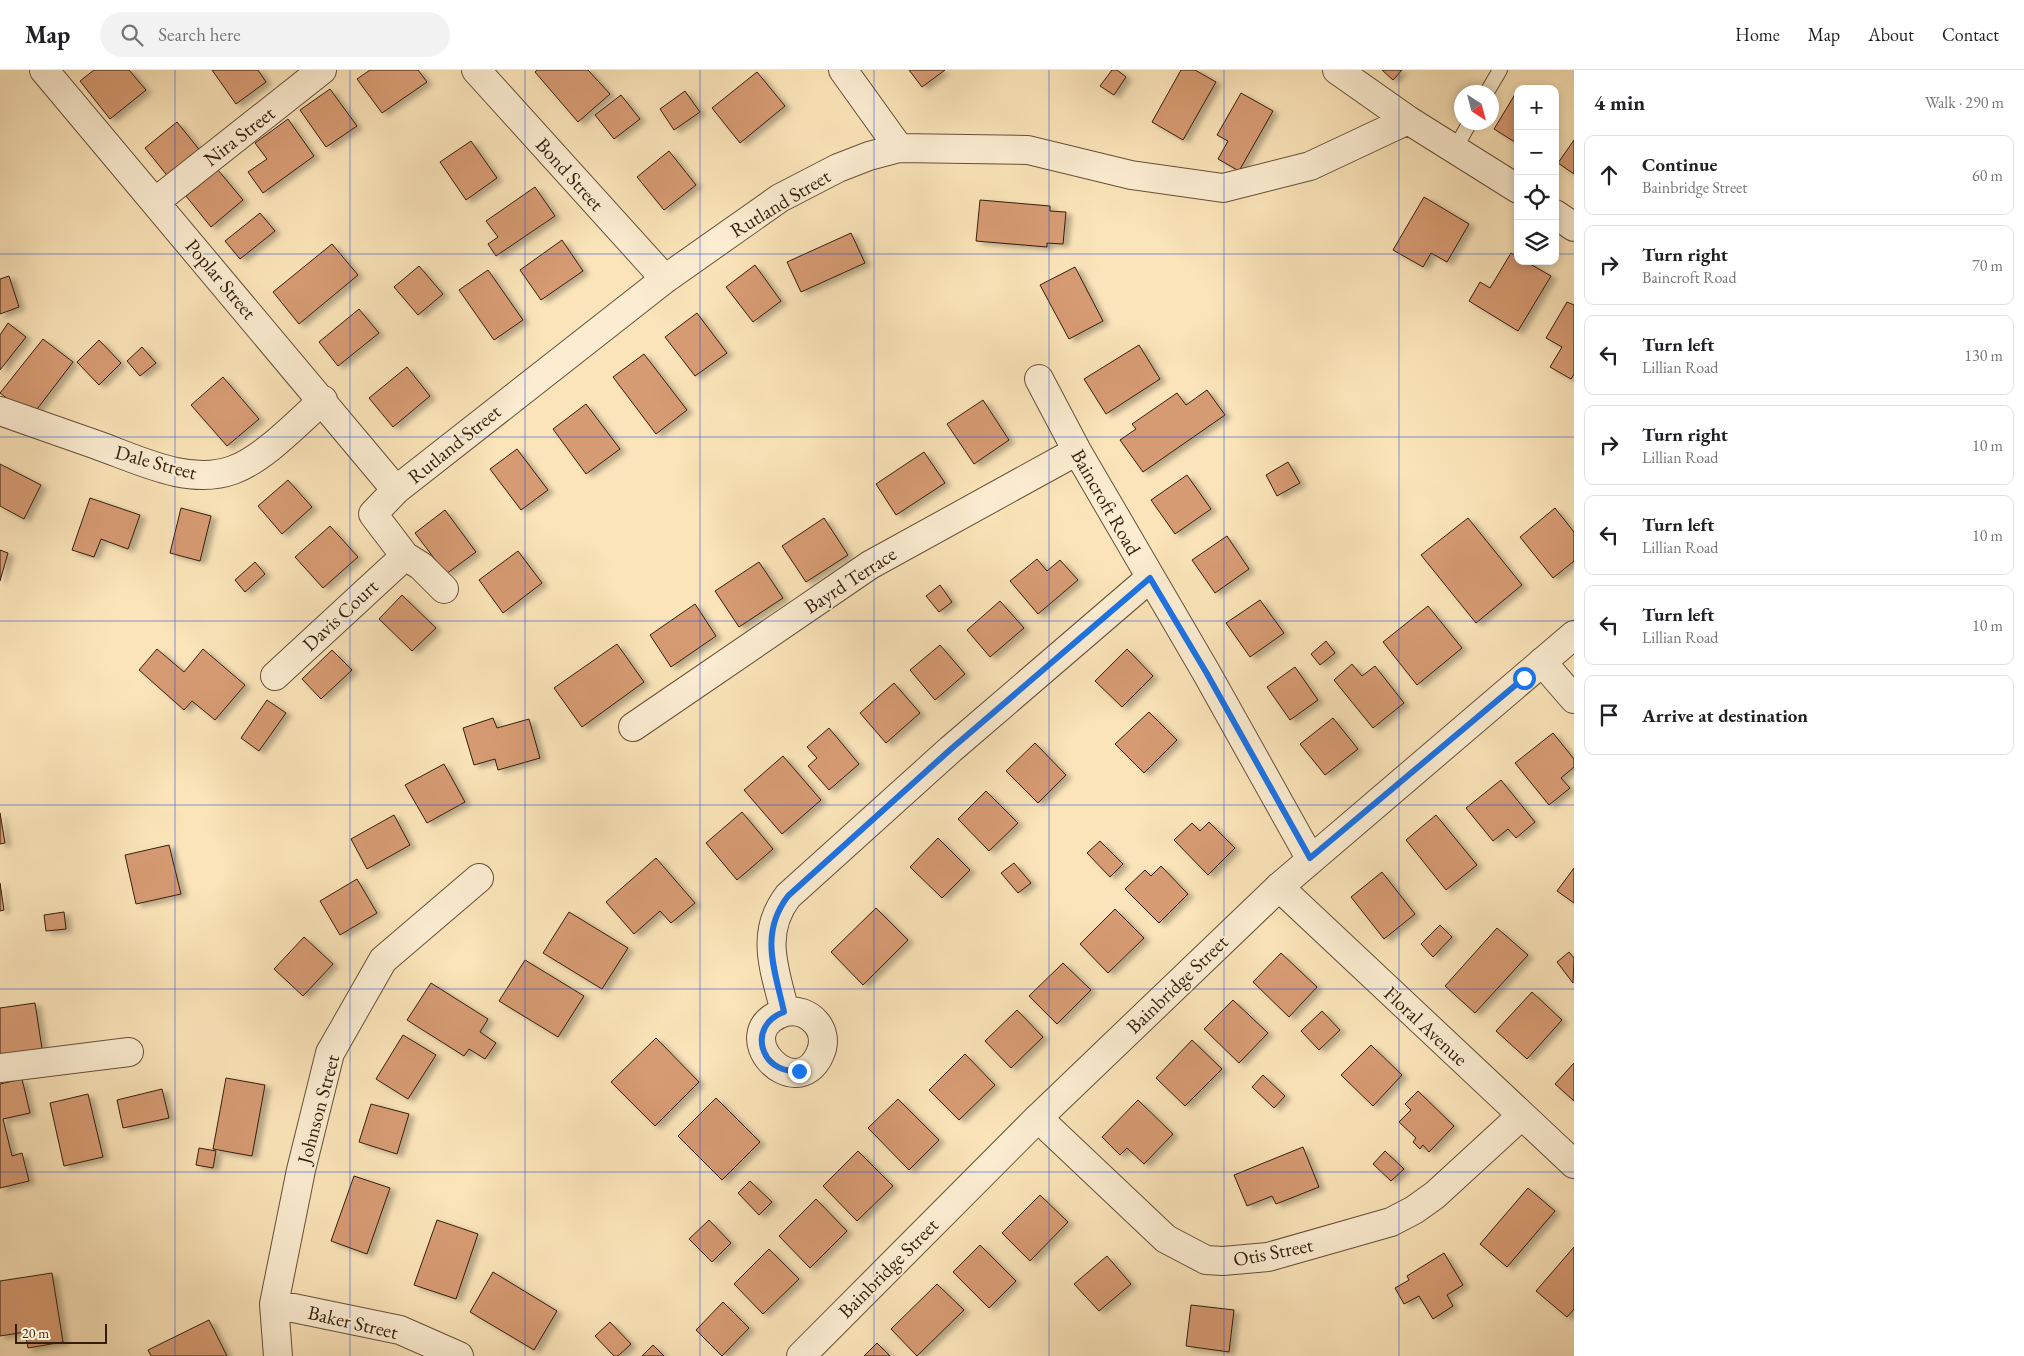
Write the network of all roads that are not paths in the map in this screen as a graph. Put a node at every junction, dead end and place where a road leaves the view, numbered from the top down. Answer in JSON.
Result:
{"nodes":[{"id":1,"x":44,"y":70,"type":"edge"},
{"id":2,"x":322,"y":70,"type":"edge"},
{"id":3,"x":476,"y":70,"type":"edge"},
{"id":4,"x":843,"y":70,"type":"edge"},
{"id":5,"x":1337,"y":70,"type":"edge"},
{"id":6,"x":1500,"y":70,"type":"edge"},
{"id":7,"x":1491,"y":85,"type":"edge"},
{"id":8,"x":1408,"y":120,"type":"junction"},
{"id":9,"x":1466,"y":130,"type":"edge"},
{"id":10,"x":899,"y":148,"type":"junction"},
{"id":11,"x":1455,"y":149,"type":"junction"},
{"id":12,"x":1514,"y":186,"type":"edge"},
{"id":13,"x":156,"y":202,"type":"junction"},
{"id":14,"x":1559,"y":217,"type":"edge"},
{"id":15,"x":1574,"y":227,"type":"edge"},
{"id":16,"x":665,"y":278,"type":"junction"},
{"id":17,"x":1038,"y":379,"type":"dead end"},
{"id":18,"x":323,"y":400,"type":"junction"},
{"id":19,"x":0,"y":411,"type":"edge"},
{"id":20,"x":1077,"y":451,"type":"junction"},
{"id":21,"x":396,"y":490,"type":"junction"},
{"id":22,"x":406,"y":556,"type":"junction"},
{"id":23,"x":1150,"y":578,"type":"junction"},
{"id":24,"x":444,"y":589,"type":"dead end"},
{"id":25,"x":1574,"y":635,"type":"edge"},
{"id":26,"x":1542,"y":662,"type":"junction"},
{"id":27,"x":275,"y":676,"type":"dead end"},
{"id":28,"x":1574,"y":699,"type":"edge"},
{"id":29,"x":633,"y":726,"type":"dead end"},
{"id":30,"x":1310,"y":858,"type":"junction"},
{"id":31,"x":479,"y":878,"type":"dead end"},
{"id":32,"x":1279,"y":887,"type":"junction"},
{"id":33,"x":784,"y":1012,"type":"dead end"},
{"id":34,"x":129,"y":1052,"type":"dead end"},
{"id":35,"x":0,"y":1068,"type":"edge"},
{"id":36,"x":1521,"y":1116,"type":"junction"},
{"id":37,"x":1038,"y":1118,"type":"junction"},
{"id":38,"x":1574,"y":1164,"type":"edge"},
{"id":39,"x":274,"y":1304,"type":"junction"},
{"id":40,"x":278,"y":1356,"type":"edge"},
{"id":41,"x":459,"y":1356,"type":"edge"},
{"id":42,"x":801,"y":1356,"type":"edge"}],
"edges":[{"from":1,"to":13,"type":"street","name":"Poplar Street"},
{"from":2,"to":13,"type":"street","name":"Nira Street"},
{"from":3,"to":16,"type":"street","name":"Bond Street"},
{"from":4,"to":10,"type":"street"},
{"from":5,"to":8,"type":"street"},
{"from":6,"to":7,"type":"lane"},
{"from":8,"to":10,"type":"street","name":"Rutland Street"},
{"from":8,"to":11,"type":"street"},
{"from":9,"to":11,"type":"lane"},
{"from":10,"to":16,"type":"street","name":"Rutland Street"},
{"from":11,"to":12,"type":"street"},
{"from":13,"to":18,"type":"street","name":"Poplar Street"},
{"from":14,"to":15,"type":"street"},
{"from":16,"to":21,"type":"street","name":"Rutland Street"},
{"from":17,"to":20,"type":"street","name":"Baincroft Road"},
{"from":18,"to":19,"type":"street","name":"Dale Street"},
{"from":18,"to":21,"type":"street","name":"Poplar Street"},
{"from":20,"to":23,"type":"street","name":"Baincroft Road"},
{"from":20,"to":29,"type":"street","name":"Bayrd Terrace"},
{"from":21,"to":22,"type":"street","name":"Rutland Street"},
{"from":22,"to":24,"type":"street"},
{"from":22,"to":27,"type":"street","name":"Davis Court"},
{"from":23,"to":30,"type":"street","name":"Baincroft Road"},
{"from":23,"to":33,"type":"street"},
{"from":25,"to":26,"type":"street","name":"Bainbridge Street"},
{"from":26,"to":28,"type":"street"},
{"from":26,"to":30,"type":"street","name":"Bainbridge Street"},
{"from":30,"to":32,"type":"street","name":"Bainbridge Street"},
{"from":31,"to":39,"type":"street","name":"Johnson Street"},
{"from":32,"to":36,"type":"street","name":"Floral Avenue"},
{"from":32,"to":37,"type":"street","name":"Bainbridge Street"},
{"from":34,"to":35,"type":"street"},
{"from":36,"to":37,"type":"street","name":"Otis Street"},
{"from":36,"to":38,"type":"street","name":"Floral Avenue"},
{"from":37,"to":42,"type":"street","name":"Bainbridge Street"},
{"from":39,"to":40,"type":"street","name":"Johnson Street"},
{"from":39,"to":41,"type":"street","name":"Baker Street"}]}
